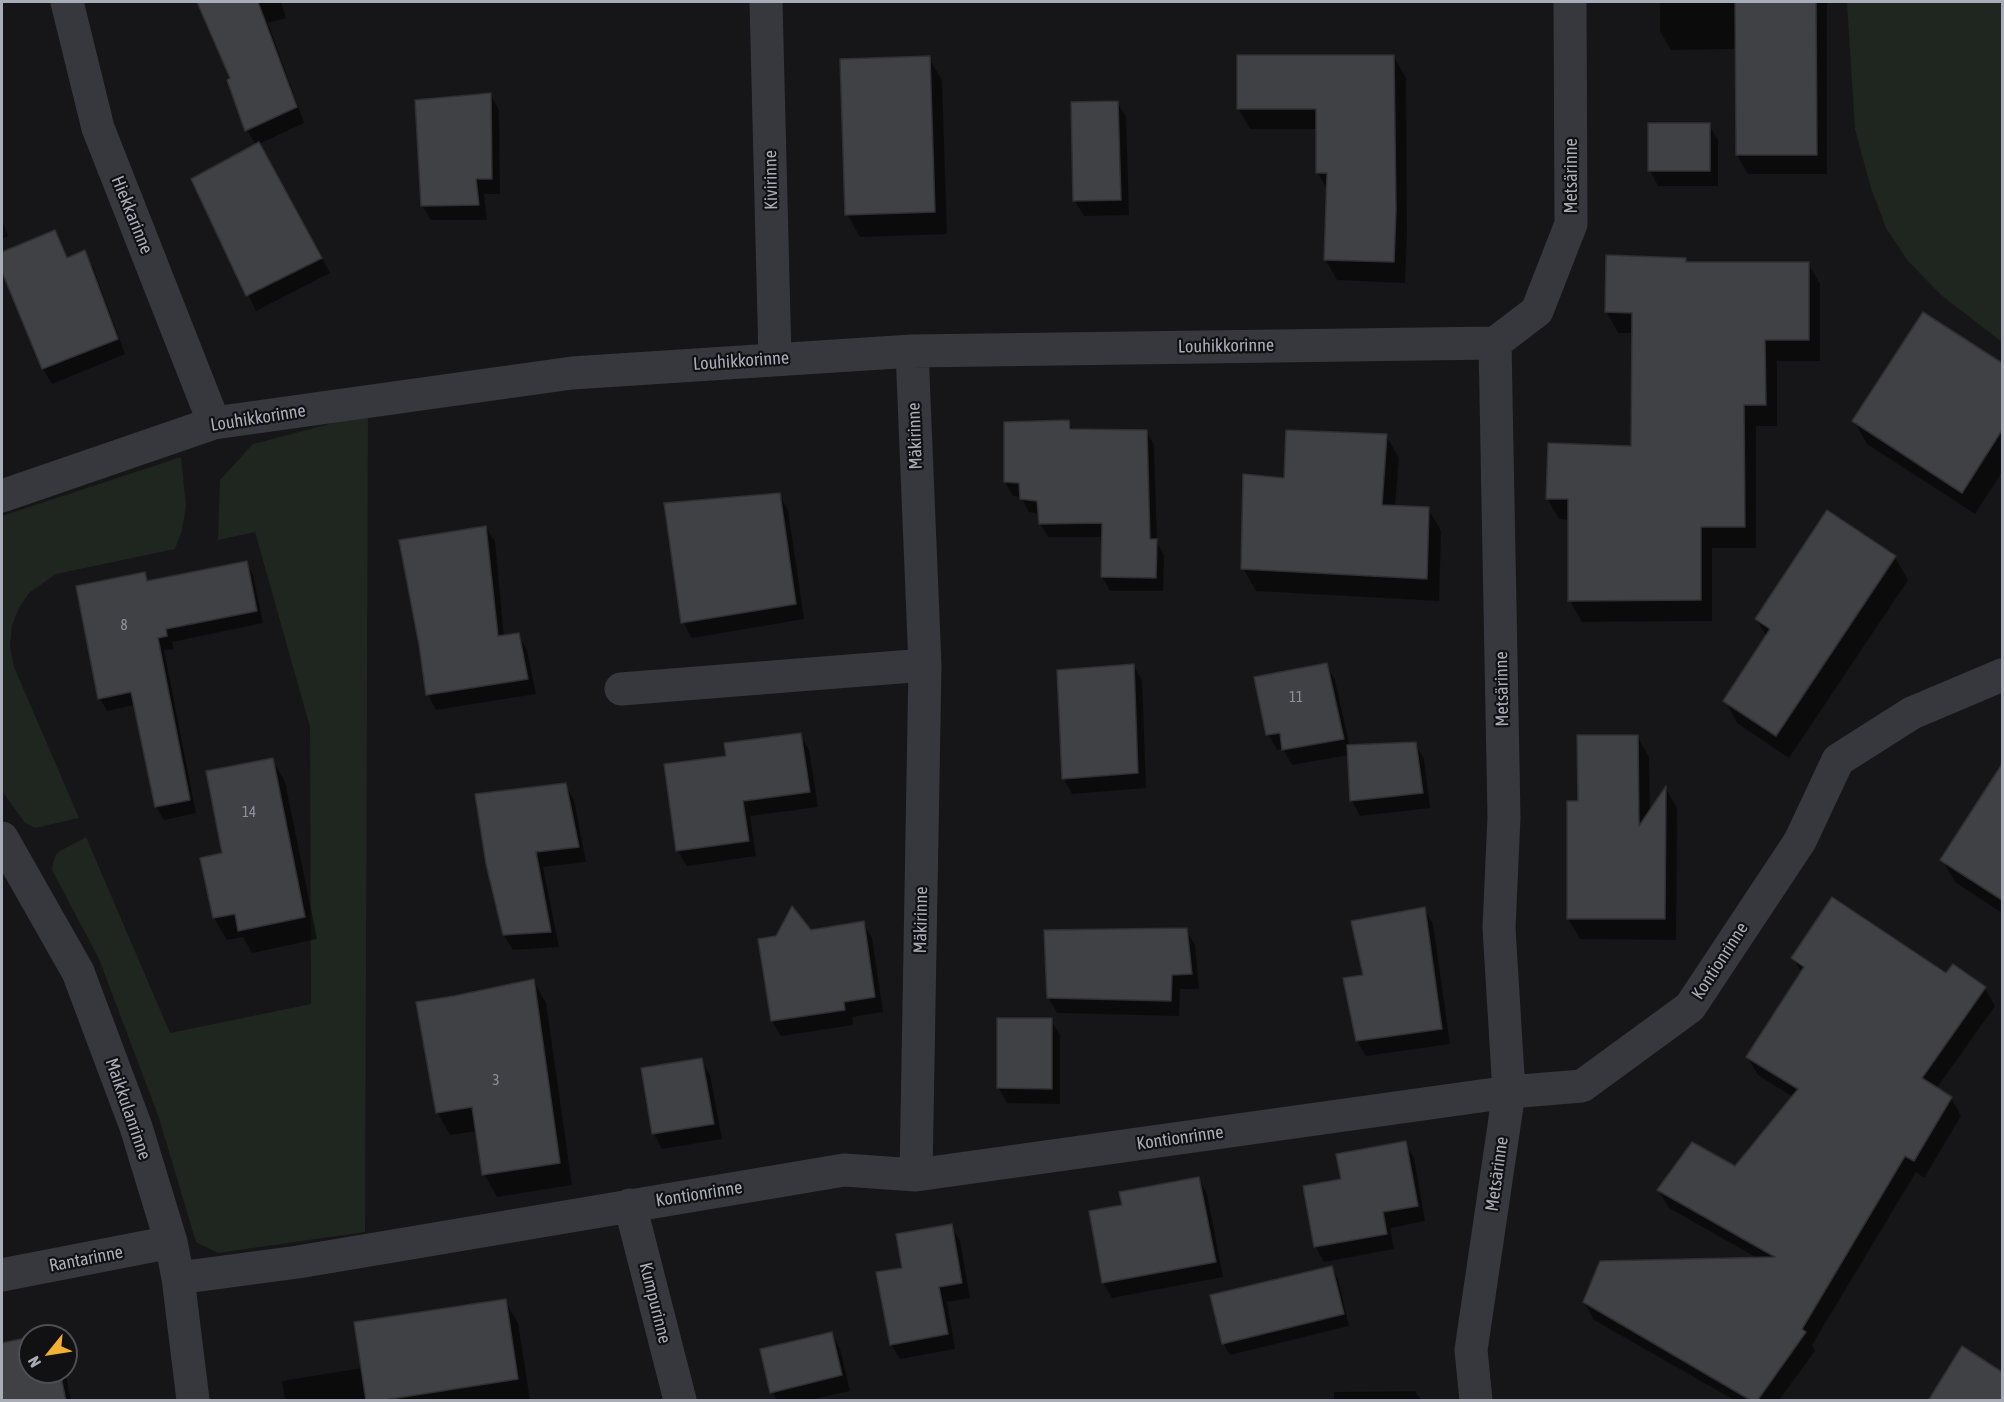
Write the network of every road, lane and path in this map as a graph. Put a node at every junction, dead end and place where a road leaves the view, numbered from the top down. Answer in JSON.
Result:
{"nodes":[{"id":1,"x":67,"y":2,"type":"edge"},
{"id":2,"x":766,"y":2,"type":"edge"},
{"id":3,"x":1570,"y":2,"type":"edge"},
{"id":4,"x":1496,"y":343,"type":"junction"},
{"id":5,"x":912,"y":351,"type":"junction"},
{"id":6,"x":775,"y":359,"type":"junction"},
{"id":7,"x":214,"y":423,"type":"junction"},
{"id":8,"x":2,"y":496,"type":"edge"},
{"id":9,"x":925,"y":665,"type":"junction"},
{"id":10,"x":2002,"y":675,"type":"edge"},
{"id":11,"x":621,"y":689,"type":"dead end"},
{"id":12,"x":2,"y":838,"type":"edge"},
{"id":13,"x":1509,"y":1092,"type":"junction"},
{"id":14,"x":916,"y":1175,"type":"junction"},
{"id":15,"x":630,"y":1205,"type":"junction"},
{"id":16,"x":171,"y":1242,"type":"junction"},
{"id":17,"x":2,"y":1275,"type":"edge"},
{"id":18,"x":178,"y":1278,"type":"junction"},
{"id":19,"x":193,"y":1401,"type":"edge"},
{"id":20,"x":680,"y":1401,"type":"edge"},
{"id":21,"x":1476,"y":1401,"type":"edge"}],
"edges":[{"from":1,"to":7,"type":"street","name":"Hiekkarinne"},
{"from":2,"to":6,"type":"street","name":"Kivirinne"},
{"from":3,"to":4,"type":"street","name":"Metsärinne"},
{"from":4,"to":5,"type":"street","name":"Louhikkorinne"},
{"from":4,"to":13,"type":"street","name":"Metsärinne"},
{"from":5,"to":6,"type":"street","name":"Louhikkorinne"},
{"from":5,"to":9,"type":"street","name":"Mäkirinne"},
{"from":6,"to":7,"type":"street","name":"Louhikkorinne"},
{"from":7,"to":8,"type":"street","name":"Louhikkorinne"},
{"from":9,"to":11,"type":"street"},
{"from":9,"to":14,"type":"street","name":"Mäkirinne"},
{"from":10,"to":13,"type":"street","name":"Kontionrinne"},
{"from":12,"to":16,"type":"street","name":"Maikkulanrinne"},
{"from":13,"to":14,"type":"street","name":"Kontionrinne"},
{"from":13,"to":21,"type":"street","name":"Metsärinne"},
{"from":14,"to":15,"type":"street","name":"Kontionrinne"},
{"from":15,"to":18,"type":"street","name":"Kontionrinne"},
{"from":15,"to":20,"type":"street","name":"Kumpurinne"},
{"from":16,"to":17,"type":"street","name":"Rantarinne"},
{"from":16,"to":18,"type":"street","name":"Maikkulanrinne"},
{"from":18,"to":19,"type":"street","name":"Maikkulanrinne"}]}
